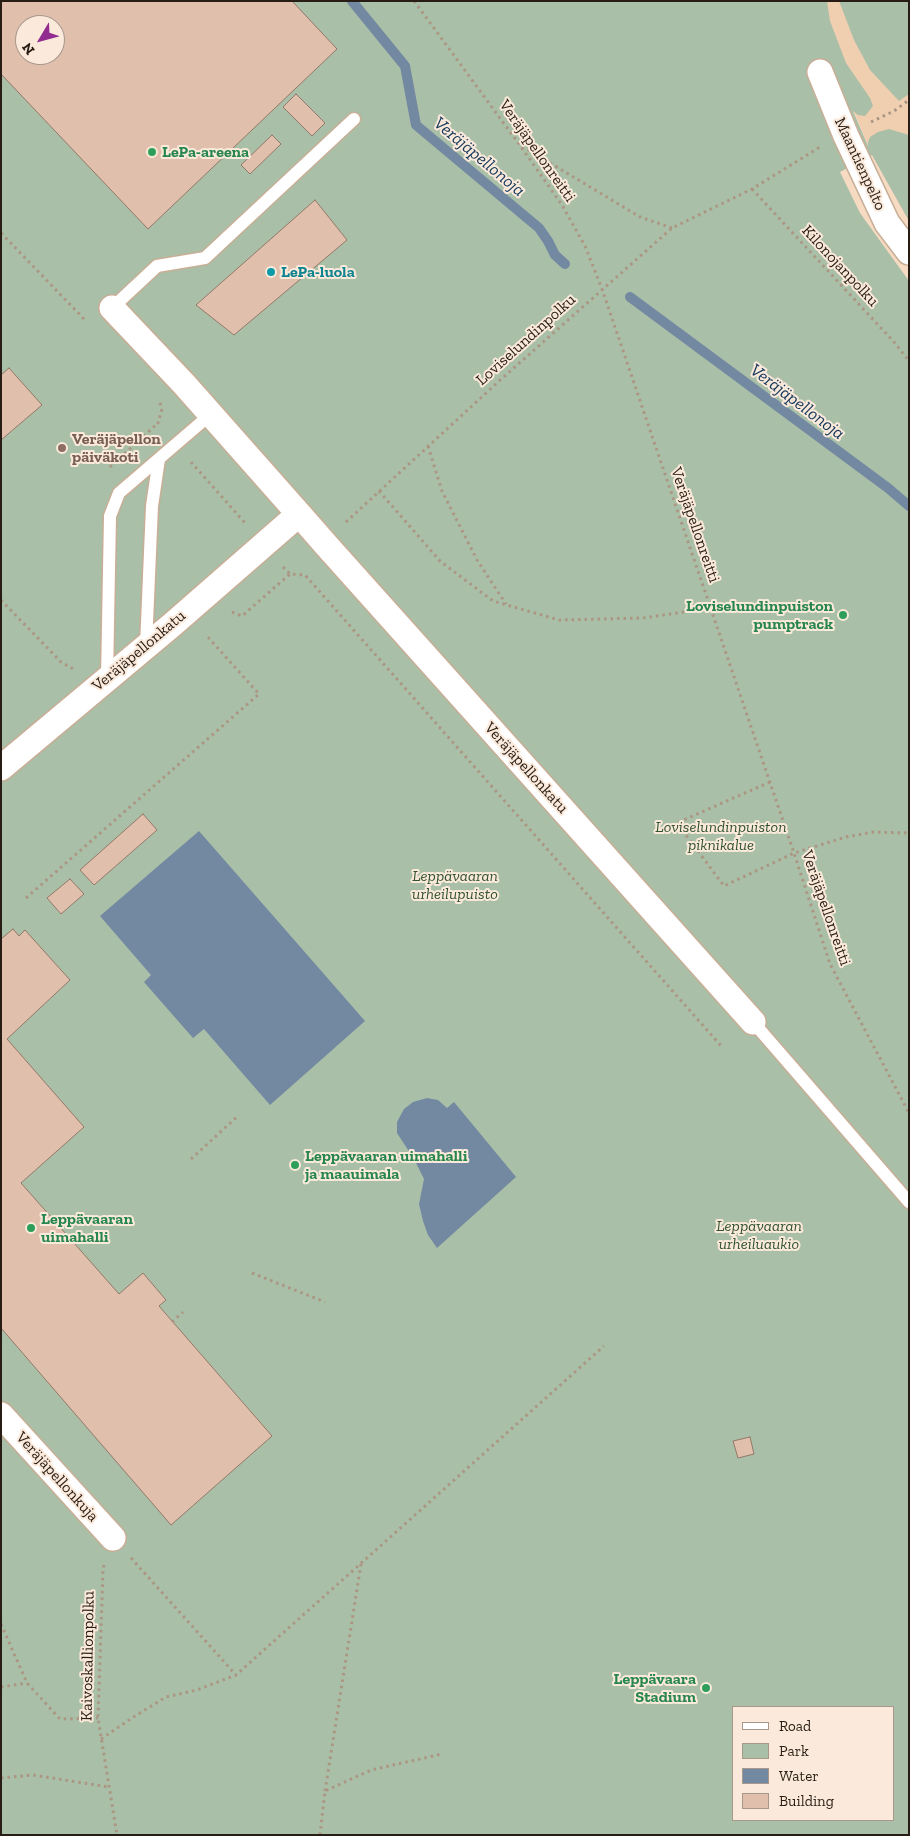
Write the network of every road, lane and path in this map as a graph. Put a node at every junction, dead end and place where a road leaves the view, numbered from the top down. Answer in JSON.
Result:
{"nodes":[{"id":1,"x":414,"y":1,"type":"edge"},
{"id":2,"x":820,"y":72,"type":"dead end"},
{"id":3,"x":909,"y":100,"type":"edge"},
{"id":4,"x":894,"y":111,"type":"dead end"},
{"id":5,"x":354,"y":119,"type":"dead end"},
{"id":6,"x":846,"y":136,"type":"junction"},
{"id":7,"x":519,"y":144,"type":"junction"},
{"id":8,"x":752,"y":188,"type":"junction"},
{"id":9,"x":672,"y":228,"type":"junction"},
{"id":10,"x":909,"y":252,"type":"edge"},
{"id":11,"x":602,"y":289,"type":"junction"},
{"id":12,"x":112,"y":308,"type":"joint"},
{"id":13,"x":909,"y":361,"type":"edge"},
{"id":14,"x":211,"y":414,"type":"junction"},
{"id":15,"x":175,"y":444,"type":"junction"},
{"id":16,"x":428,"y":446,"type":"junction"},
{"id":17,"x":160,"y":459,"type":"junction"},
{"id":18,"x":379,"y":491,"type":"junction"},
{"id":19,"x":300,"y":514,"type":"junction"},
{"id":20,"x":344,"y":523,"type":"dead end"},
{"id":21,"x":264,"y":545,"type":"junction"},
{"id":22,"x":1,"y":600,"type":"edge"},
{"id":23,"x":506,"y":605,"type":"junction"},
{"id":24,"x":711,"y":608,"type":"junction"},
{"id":25,"x":203,"y":632,"type":"dead end"},
{"id":26,"x":146,"y":646,"type":"junction"},
{"id":27,"x":100,"y":685,"type":"junction"},
{"id":28,"x":1,"y":768,"type":"edge"},
{"id":29,"x":770,"y":782,"type":"junction"},
{"id":30,"x":909,"y":833,"type":"edge"},
{"id":31,"x":794,"y":853,"type":"junction"},
{"id":32,"x":26,"y":898,"type":"dead end"},
{"id":33,"x":753,"y":1022,"type":"joint"},
{"id":34,"x":722,"y":1047,"type":"dead end"},
{"id":35,"x":909,"y":1114,"type":"edge"},
{"id":36,"x":239,"y":1115,"type":"dead end"},
{"id":37,"x":191,"y":1159,"type":"dead end"},
{"id":38,"x":909,"y":1202,"type":"edge"},
{"id":39,"x":252,"y":1273,"type":"dead end"},
{"id":40,"x":325,"y":1302,"type":"dead end"},
{"id":41,"x":183,"y":1312,"type":"dead end"},
{"id":42,"x":172,"y":1322,"type":"dead end"},
{"id":43,"x":604,"y":1346,"type":"dead end"},
{"id":44,"x":1,"y":1415,"type":"edge"},
{"id":45,"x":113,"y":1538,"type":"joint"},
{"id":46,"x":361,"y":1563,"type":"junction"},
{"id":47,"x":1,"y":1624,"type":"edge"},
{"id":48,"x":27,"y":1683,"type":"junction"},
{"id":49,"x":1,"y":1686,"type":"edge"},
{"id":50,"x":98,"y":1718,"type":"junction"},
{"id":51,"x":102,"y":1739,"type":"junction"},
{"id":52,"x":442,"y":1754,"type":"dead end"},
{"id":53,"x":1,"y":1778,"type":"edge"},
{"id":54,"x":109,"y":1787,"type":"junction"},
{"id":55,"x":325,"y":1791,"type":"junction"},
{"id":56,"x":117,"y":1835,"type":"edge"},
{"id":57,"x":320,"y":1835,"type":"edge"}],
"edges":[{"from":1,"to":7,"type":"path","name":"Veräjäpellonreitti"},
{"from":2,"to":6,"type":"street","name":"Maantienpelto"},
{"from":3,"to":4,"type":"path"},
{"from":5,"to":12,"type":"lane"},
{"from":6,"to":8,"type":"path","name":"Loviselundinpolku"},
{"from":6,"to":10,"type":"street","name":"Maantienpelto"},
{"from":7,"to":9,"type":"path"},
{"from":7,"to":11,"type":"path","name":"Veräjäpellonreitti"},
{"from":8,"to":9,"type":"path","name":"Loviselundinpolku"},
{"from":8,"to":13,"type":"path","name":"Kilonojanpolku"},
{"from":9,"to":11,"type":"path","name":"Loviselundinpolku"},
{"from":11,"to":16,"type":"path","name":"Loviselundinpolku"},
{"from":11,"to":24,"type":"path","name":"Veräjäpellonreitti"},
{"from":12,"to":14,"type":"street","name":"Veräjäpellonkatu"},
{"from":14,"to":15,"type":"lane"},
{"from":14,"to":19,"type":"street","name":"Veräjäpellonkatu"},
{"from":15,"to":17,"type":"lane"},
{"from":15,"to":21,"type":"path"},
{"from":16,"to":18,"type":"path","name":"Loviselundinpolku"},
{"from":16,"to":23,"type":"path"},
{"from":17,"to":26,"type":"lane"},
{"from":17,"to":27,"type":"lane"},
{"from":18,"to":20,"type":"path","name":"Loviselundinpolku"},
{"from":18,"to":23,"type":"path"},
{"from":19,"to":21,"type":"street","name":"Veräjäpellonkatu"},
{"from":19,"to":33,"type":"street","name":"Veräjäpellonkatu"},
{"from":21,"to":26,"type":"street","name":"Veräjäpellonkatu"},
{"from":21,"to":34,"type":"path"},
{"from":22,"to":27,"type":"path"},
{"from":23,"to":24,"type":"path"},
{"from":24,"to":29,"type":"path","name":"Veräjäpellonreitti"},
{"from":25,"to":32,"type":"path"},
{"from":26,"to":27,"type":"street","name":"Veräjäpellonkatu"},
{"from":27,"to":28,"type":"street","name":"Veräjäpellonkatu"},
{"from":29,"to":31,"type":"path","name":"Veräjäpellonreitti"},
{"from":29,"to":31,"type":"path"},
{"from":30,"to":31,"type":"path"},
{"from":31,"to":35,"type":"path","name":"Veräjäpellonreitti"},
{"from":33,"to":38,"type":"lane"},
{"from":36,"to":37,"type":"path"},
{"from":39,"to":40,"type":"path"},
{"from":41,"to":42,"type":"path"},
{"from":43,"to":46,"type":"path"},
{"from":44,"to":45,"type":"street","name":"Veräjäpellonkuja"},
{"from":45,"to":50,"type":"path","name":"Kaivoskallionpolku"},
{"from":46,"to":51,"type":"path"},
{"from":46,"to":55,"type":"path"},
{"from":47,"to":48,"type":"path"},
{"from":48,"to":49,"type":"path"},
{"from":48,"to":50,"type":"path"},
{"from":50,"to":51,"type":"path","name":"Kaivoskallionpolku"},
{"from":51,"to":54,"type":"path","name":"Kaivoskallionpolku"},
{"from":52,"to":55,"type":"path"},
{"from":53,"to":54,"type":"path"},
{"from":54,"to":56,"type":"path","name":"Kaivoskallionpolku"},
{"from":55,"to":57,"type":"path"}]}
